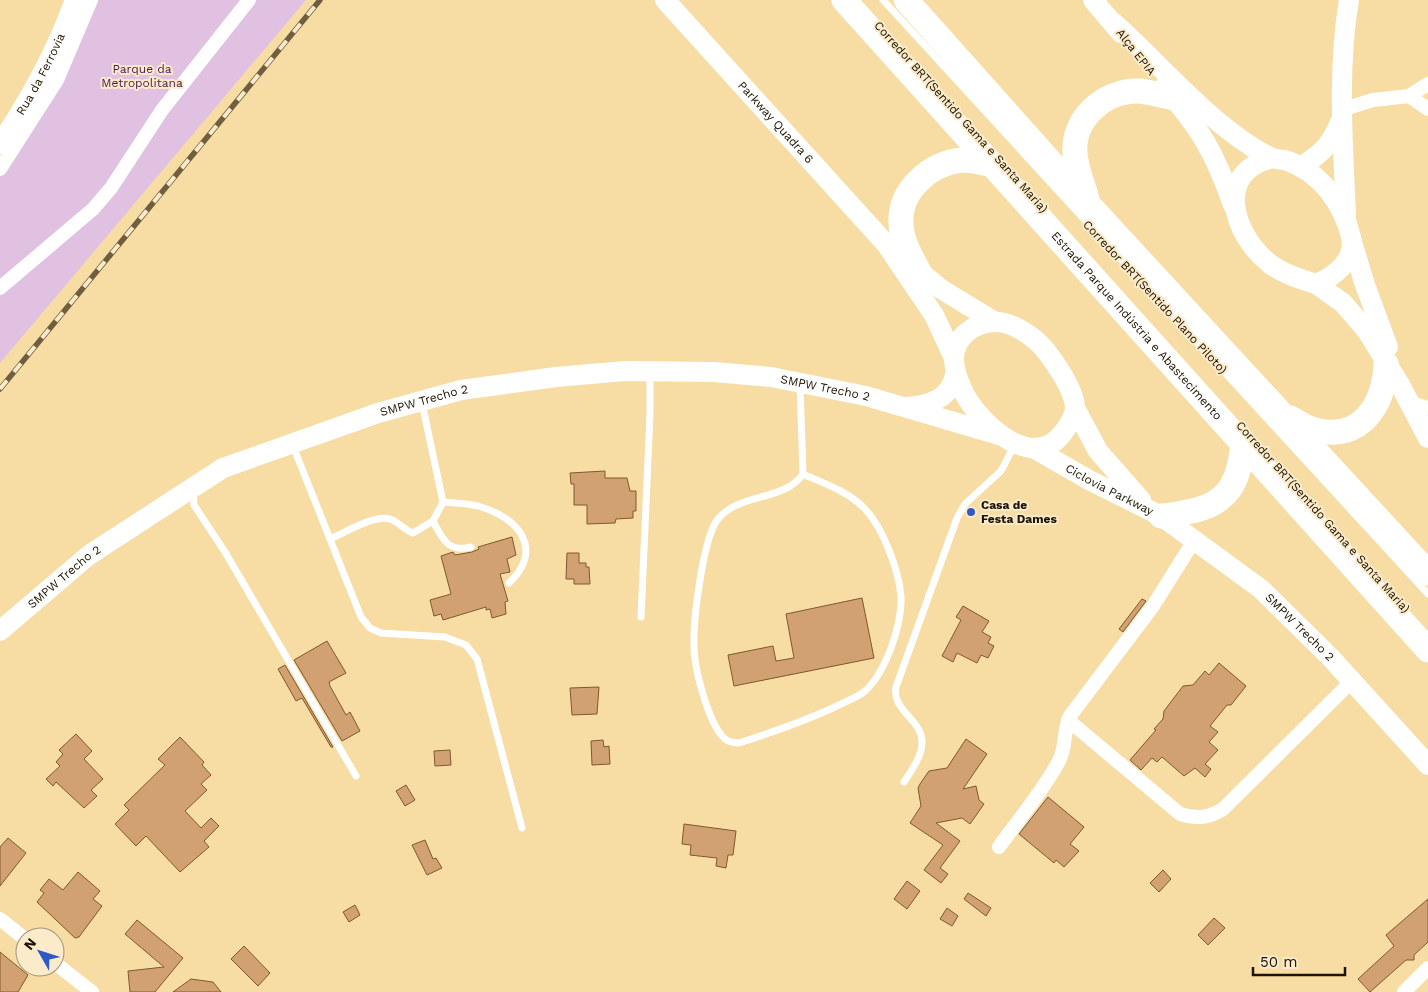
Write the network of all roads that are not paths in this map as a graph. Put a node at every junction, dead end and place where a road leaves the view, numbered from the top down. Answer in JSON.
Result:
{"nodes":[{"id":1,"x":75,"y":0,"type":"edge"},
{"id":2,"x":91,"y":0,"type":"edge"},
{"id":3,"x":249,"y":0,"type":"edge"},
{"id":4,"x":665,"y":0,"type":"edge"},
{"id":5,"x":844,"y":0,"type":"edge"},
{"id":6,"x":883,"y":0,"type":"edge"},
{"id":7,"x":906,"y":0,"type":"edge"},
{"id":8,"x":1093,"y":0,"type":"edge"},
{"id":9,"x":1349,"y":0,"type":"edge"},
{"id":10,"x":1114,"y":23,"type":"junction"},
{"id":11,"x":1428,"y":84,"type":"edge"},
{"id":12,"x":1342,"y":89,"type":"junction"},
{"id":13,"x":1408,"y":96,"type":"junction"},
{"id":14,"x":1174,"y":98,"type":"junction"},
{"id":15,"x":1372,"y":100,"type":"junction"},
{"id":16,"x":1428,"y":109,"type":"edge"},
{"id":17,"x":1341,"y":115,"type":"junction"},
{"id":18,"x":3,"y":135,"type":"edge"},
{"id":19,"x":1273,"y":158,"type":"junction"},
{"id":20,"x":993,"y":165,"type":"junction"},
{"id":21,"x":1300,"y":167,"type":"junction"},
{"id":22,"x":0,"y":169,"type":"edge"},
{"id":23,"x":1088,"y":204,"type":"junction"},
{"id":24,"x":1235,"y":208,"type":"junction"},
{"id":25,"x":1346,"y":217,"type":"junction"},
{"id":26,"x":1352,"y":242,"type":"junction"},
{"id":27,"x":886,"y":244,"type":"junction"},
{"id":28,"x":918,"y":270,"type":"junction"},
{"id":29,"x":1316,"y":284,"type":"junction"},
{"id":30,"x":0,"y":288,"type":"edge"},
{"id":31,"x":995,"y":322,"type":"junction"},
{"id":32,"x":955,"y":365,"type":"junction"},
{"id":33,"x":650,"y":372,"type":"junction"},
{"id":34,"x":1392,"y":373,"type":"junction"},
{"id":35,"x":800,"y":383,"type":"junction"},
{"id":36,"x":422,"y":401,"type":"junction"},
{"id":37,"x":1408,"y":402,"type":"junction"},
{"id":38,"x":906,"y":407,"type":"junction"},
{"id":39,"x":1075,"y":408,"type":"junction"},
{"id":40,"x":1428,"y":408,"type":"edge"},
{"id":41,"x":1279,"y":412,"type":"junction"},
{"id":42,"x":1428,"y":438,"type":"edge"},
{"id":43,"x":1008,"y":440,"type":"junction"},
{"id":44,"x":1243,"y":441,"type":"junction"},
{"id":45,"x":292,"y":443,"type":"junction"},
{"id":46,"x":1035,"y":449,"type":"junction"},
{"id":47,"x":803,"y":474,"type":"junction"},
{"id":48,"x":193,"y":486,"type":"junction"},
{"id":49,"x":443,"y":502,"type":"junction"},
{"id":50,"x":1156,"y":513,"type":"junction"},
{"id":51,"x":433,"y":521,"type":"junction"},
{"id":52,"x":330,"y":539,"type":"junction"},
{"id":53,"x":1195,"y":539,"type":"junction"},
{"id":54,"x":472,"y":547,"type":"dead end"},
{"id":55,"x":1428,"y":573,"type":"edge"},
{"id":56,"x":509,"y":583,"type":"dead end"},
{"id":57,"x":1428,"y":594,"type":"edge"},
{"id":58,"x":641,"y":617,"type":"dead end"},
{"id":59,"x":0,"y":631,"type":"edge"},
{"id":60,"x":1428,"y":650,"type":"edge"},
{"id":61,"x":1352,"y":681,"type":"junction"},
{"id":62,"x":1068,"y":720,"type":"junction"},
{"id":63,"x":1428,"y":765,"type":"edge"},
{"id":64,"x":356,"y":776,"type":"dead end"},
{"id":65,"x":904,"y":782,"type":"dead end"},
{"id":66,"x":522,"y":828,"type":"dead end"},
{"id":67,"x":999,"y":847,"type":"dead end"},
{"id":68,"x":0,"y":919,"type":"edge"},
{"id":69,"x":15,"y":931,"type":"edge"},
{"id":70,"x":1428,"y":968,"type":"edge"},
{"id":71,"x":65,"y":971,"type":"edge"},
{"id":72,"x":92,"y":992,"type":"edge"},
{"id":73,"x":1404,"y":992,"type":"edge"}],
"edges":[{"from":1,"to":18,"type":"street","name":"Rua da Ferrovia"},
{"from":2,"to":22,"type":"street"},
{"from":3,"to":30,"type":"street"},
{"from":4,"to":27,"type":"street","name":"Parkway Quadra 6"},
{"from":5,"to":20,"type":"highway","name":"Estrada Parque Indústria e Abastecimento"},
{"from":6,"to":57,"type":"lane","name":"Corredor BRT(Sentido Plano Piloto)"},
{"from":7,"to":23,"type":"highway"},
{"from":8,"to":10,"type":"street"},
{"from":9,"to":12,"type":"street"},
{"from":10,"to":14,"type":"street","name":"Alça EPIA"},
{"from":10,"to":19,"type":"street","name":"Alça EPIA"},
{"from":11,"to":13,"type":"street"},
{"from":12,"to":15,"type":"street"},
{"from":12,"to":17,"type":"street"},
{"from":13,"to":15,"type":"street"},
{"from":13,"to":16,"type":"street"},
{"from":14,"to":23,"type":"highway"},
{"from":14,"to":24,"type":"street","name":"Alça EPIA"},
{"from":15,"to":17,"type":"street"},
{"from":17,"to":21,"type":"street"},
{"from":17,"to":25,"type":"street"},
{"from":19,"to":21,"type":"street"},
{"from":19,"to":24,"type":"street"},
{"from":20,"to":28,"type":"highway"},
{"from":20,"to":44,"type":"highway","name":"Estrada Parque Indústria e Abastecimento"},
{"from":21,"to":25,"type":"street"},
{"from":23,"to":41,"type":"highway"},
{"from":24,"to":29,"type":"street"},
{"from":25,"to":26,"type":"street"},
{"from":26,"to":29,"type":"street"},
{"from":26,"to":34,"type":"street"},
{"from":27,"to":28,"type":"street","name":"Parkway Quadra 6"},
{"from":27,"to":32,"type":"street","name":"Parkway Quadra 6"},
{"from":28,"to":31,"type":"street","name":"Parkway Quadra 6"},
{"from":29,"to":34,"type":"street"},
{"from":31,"to":32,"type":"street"},
{"from":31,"to":39,"type":"street"},
{"from":32,"to":38,"type":"street"},
{"from":32,"to":43,"type":"street"},
{"from":33,"to":35,"type":"street","name":"SMPW Trecho 2"},
{"from":33,"to":36,"type":"street","name":"SMPW Trecho 2"},
{"from":33,"to":58,"type":"lane"},
{"from":34,"to":37,"type":"street"},
{"from":34,"to":41,"type":"highway"},
{"from":35,"to":38,"type":"street","name":"SMPW Trecho 2"},
{"from":35,"to":47,"type":"lane"},
{"from":36,"to":45,"type":"street","name":"SMPW Trecho 2"},
{"from":36,"to":49,"type":"lane"},
{"from":37,"to":40,"type":"street"},
{"from":37,"to":42,"type":"street"},
{"from":38,"to":43,"type":"street"},
{"from":39,"to":46,"type":"street"},
{"from":39,"to":50,"type":"street","name":"Ciclovia Parkway"},
{"from":41,"to":55,"type":"highway"},
{"from":43,"to":46,"type":"street"},
{"from":43,"to":65,"type":"lane"},
{"from":44,"to":50,"type":"highway"},
{"from":44,"to":60,"type":"highway","name":"Estrada Parque Indústria e Abastecimento"},
{"from":45,"to":48,"type":"street","name":"SMPW Trecho 2"},
{"from":45,"to":52,"type":"lane"},
{"from":46,"to":50,"type":"street","name":"Ciclovia Parkway"},
{"from":47,"to":47,"type":"lane"},
{"from":48,"to":59,"type":"street","name":"SMPW Trecho 2"},
{"from":48,"to":64,"type":"lane"},
{"from":49,"to":51,"type":"lane"},
{"from":49,"to":56,"type":"lane"},
{"from":50,"to":53,"type":"street","name":"SMPW Trecho 2"},
{"from":51,"to":52,"type":"lane"},
{"from":51,"to":54,"type":"lane"},
{"from":52,"to":66,"type":"lane"},
{"from":53,"to":61,"type":"street","name":"SMPW Trecho 2"},
{"from":53,"to":62,"type":"street"},
{"from":61,"to":62,"type":"street"},
{"from":61,"to":63,"type":"street","name":"SMPW Trecho 2"},
{"from":62,"to":67,"type":"street"},
{"from":68,"to":69,"type":"street"},
{"from":70,"to":73,"type":"street"},
{"from":71,"to":72,"type":"street"}]}
